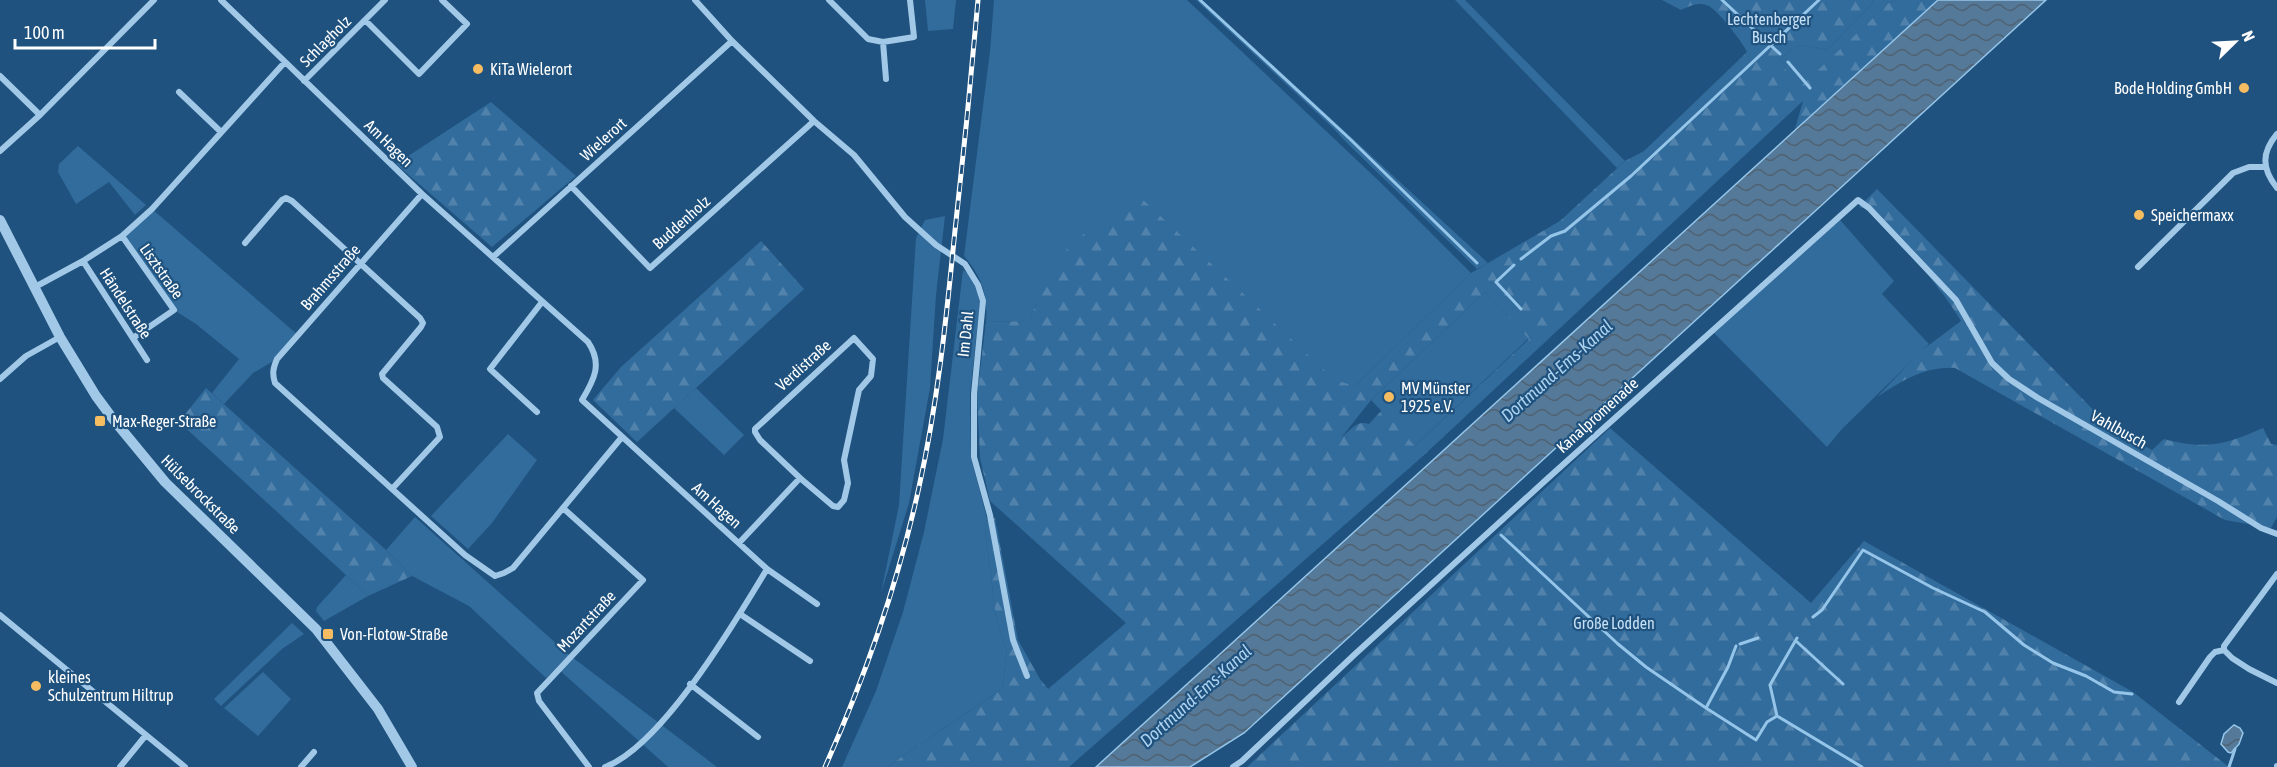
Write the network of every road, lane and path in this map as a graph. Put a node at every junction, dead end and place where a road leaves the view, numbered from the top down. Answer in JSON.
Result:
{"nodes":[{"id":1,"x":154,"y":0,"type":"edge"},
{"id":2,"x":221,"y":0,"type":"edge"},
{"id":3,"x":442,"y":0,"type":"edge"},
{"id":4,"x":695,"y":0,"type":"edge"},
{"id":5,"x":829,"y":0,"type":"edge"},
{"id":6,"x":910,"y":0,"type":"edge"},
{"id":7,"x":380,"y":2,"type":"edge"},
{"id":8,"x":364,"y":20,"type":"junction"},
{"id":9,"x":732,"y":41,"type":"junction"},
{"id":10,"x":883,"y":42,"type":"junction"},
{"id":11,"x":285,"y":62,"type":"junction"},
{"id":12,"x":0,"y":76,"type":"edge"},
{"id":13,"x":886,"y":80,"type":"dead end"},
{"id":14,"x":304,"y":81,"type":"junction"},
{"id":15,"x":179,"y":92,"type":"dead end"},
{"id":16,"x":40,"y":115,"type":"junction"},
{"id":17,"x":814,"y":121,"type":"junction"},
{"id":18,"x":220,"y":132,"type":"junction"},
{"id":19,"x":2277,"y":134,"type":"edge"},
{"id":20,"x":0,"y":151,"type":"edge"},
{"id":21,"x":2265,"y":167,"type":"junction"},
{"id":22,"x":571,"y":186,"type":"junction"},
{"id":23,"x":2277,"y":188,"type":"edge"},
{"id":24,"x":422,"y":194,"type":"junction"},
{"id":25,"x":0,"y":220,"type":"edge"},
{"id":26,"x":122,"y":236,"type":"junction"},
{"id":27,"x":245,"y":243,"type":"dead end"},
{"id":28,"x":493,"y":257,"type":"junction"},
{"id":29,"x":83,"y":261,"type":"junction"},
{"id":30,"x":359,"y":264,"type":"junction"},
{"id":31,"x":2138,"y":267,"type":"dead end"},
{"id":32,"x":35,"y":287,"type":"junction"},
{"id":33,"x":542,"y":302,"type":"junction"},
{"id":34,"x":1971,"y":324,"type":"joint"},
{"id":35,"x":60,"y":337,"type":"junction"},
{"id":36,"x":133,"y":338,"type":"junction"},
{"id":37,"x":147,"y":360,"type":"dead end"},
{"id":38,"x":0,"y":379,"type":"edge"},
{"id":39,"x":537,"y":412,"type":"dead end"},
{"id":40,"x":622,"y":437,"type":"junction"},
{"id":41,"x":800,"y":478,"type":"junction"},
{"id":42,"x":392,"y":489,"type":"junction"},
{"id":43,"x":563,"y":508,"type":"junction"},
{"id":44,"x":2277,"y":534,"type":"edge"},
{"id":45,"x":739,"y":543,"type":"junction"},
{"id":46,"x":766,"y":569,"type":"junction"},
{"id":47,"x":2277,"y":574,"type":"edge"},
{"id":48,"x":817,"y":604,"type":"dead end"},
{"id":49,"x":740,"y":614,"type":"junction"},
{"id":50,"x":0,"y":615,"type":"edge"},
{"id":51,"x":2224,"y":650,"type":"junction"},
{"id":52,"x":810,"y":661,"type":"dead end"},
{"id":53,"x":1027,"y":676,"type":"dead end"},
{"id":54,"x":2277,"y":683,"type":"edge"},
{"id":55,"x":690,"y":684,"type":"junction"},
{"id":56,"x":2179,"y":702,"type":"dead end"},
{"id":57,"x":146,"y":735,"type":"junction"},
{"id":58,"x":758,"y":737,"type":"dead end"},
{"id":59,"x":314,"y":752,"type":"dead end"},
{"id":60,"x":610,"y":766,"type":"edge"},
{"id":61,"x":120,"y":767,"type":"edge"},
{"id":62,"x":185,"y":767,"type":"edge"},
{"id":63,"x":301,"y":767,"type":"edge"},
{"id":64,"x":412,"y":767,"type":"edge"},
{"id":65,"x":589,"y":767,"type":"edge"},
{"id":66,"x":1233,"y":767,"type":"edge"}],
"edges":[{"from":1,"to":16,"type":"street"},
{"from":2,"to":11,"type":"street","name":"Am Hagen"},
{"from":3,"to":8,"type":"street","name":"Schlagholz"},
{"from":4,"to":9,"type":"street","name":"Im Dahl"},
{"from":5,"to":10,"type":"street"},
{"from":6,"to":10,"type":"street"},
{"from":7,"to":8,"type":"street","name":"Schlagholz"},
{"from":8,"to":14,"type":"street","name":"Schlagholz"},
{"from":9,"to":17,"type":"street","name":"Im Dahl"},
{"from":9,"to":22,"type":"street","name":"Wielerort"},
{"from":10,"to":13,"type":"street"},
{"from":11,"to":14,"type":"street","name":"Am Hagen"},
{"from":11,"to":18,"type":"street"},
{"from":12,"to":16,"type":"street"},
{"from":14,"to":24,"type":"street","name":"Am Hagen"},
{"from":15,"to":18,"type":"street"},
{"from":16,"to":20,"type":"street"},
{"from":17,"to":22,"type":"street","name":"Buddenholz"},
{"from":17,"to":53,"type":"street","name":"Im Dahl"},
{"from":18,"to":26,"type":"street"},
{"from":19,"to":21,"type":"street"},
{"from":21,"to":23,"type":"street"},
{"from":21,"to":31,"type":"street"},
{"from":22,"to":28,"type":"street","name":"Wielerort"},
{"from":24,"to":28,"type":"street","name":"Am Hagen"},
{"from":24,"to":30,"type":"street","name":"Brahmsstraße"},
{"from":25,"to":32,"type":"street","name":"Hülsebrockstraße"},
{"from":26,"to":29,"type":"street"},
{"from":26,"to":36,"type":"street","name":"Lisztstraße"},
{"from":27,"to":30,"type":"street"},
{"from":28,"to":33,"type":"street","name":"Am Hagen"},
{"from":29,"to":32,"type":"street"},
{"from":29,"to":36,"type":"street","name":"Händelstraße"},
{"from":30,"to":42,"type":"street","name":"Brahmsstraße"},
{"from":30,"to":42,"type":"street"},
{"from":32,"to":35,"type":"street","name":"Hülsebrockstraße"},
{"from":33,"to":39,"type":"street"},
{"from":33,"to":40,"type":"street","name":"Am Hagen"},
{"from":34,"to":44,"type":"street","name":"Vahlbusch"},
{"from":34,"to":66,"type":"street","name":"Kanalpromenade"},
{"from":35,"to":38,"type":"street"},
{"from":35,"to":64,"type":"street","name":"Hülsebrockstraße"},
{"from":36,"to":37,"type":"street","name":"Händelstraße"},
{"from":40,"to":43,"type":"street"},
{"from":40,"to":45,"type":"street","name":"Am Hagen"},
{"from":41,"to":41,"type":"street","name":"Verdistraße"},
{"from":41,"to":45,"type":"street"},
{"from":42,"to":43,"type":"street"},
{"from":43,"to":65,"type":"street","name":"Mozartstraße"},
{"from":45,"to":46,"type":"street","name":"Am Hagen"},
{"from":46,"to":48,"type":"street","name":"Am Hagen"},
{"from":46,"to":49,"type":"street"},
{"from":47,"to":51,"type":"street"},
{"from":49,"to":52,"type":"street"},
{"from":49,"to":55,"type":"street"},
{"from":50,"to":57,"type":"street"},
{"from":51,"to":54,"type":"street"},
{"from":51,"to":56,"type":"street"},
{"from":55,"to":58,"type":"street"},
{"from":55,"to":60,"type":"street"},
{"from":57,"to":61,"type":"street"},
{"from":57,"to":62,"type":"street"},
{"from":59,"to":63,"type":"street"}]}
